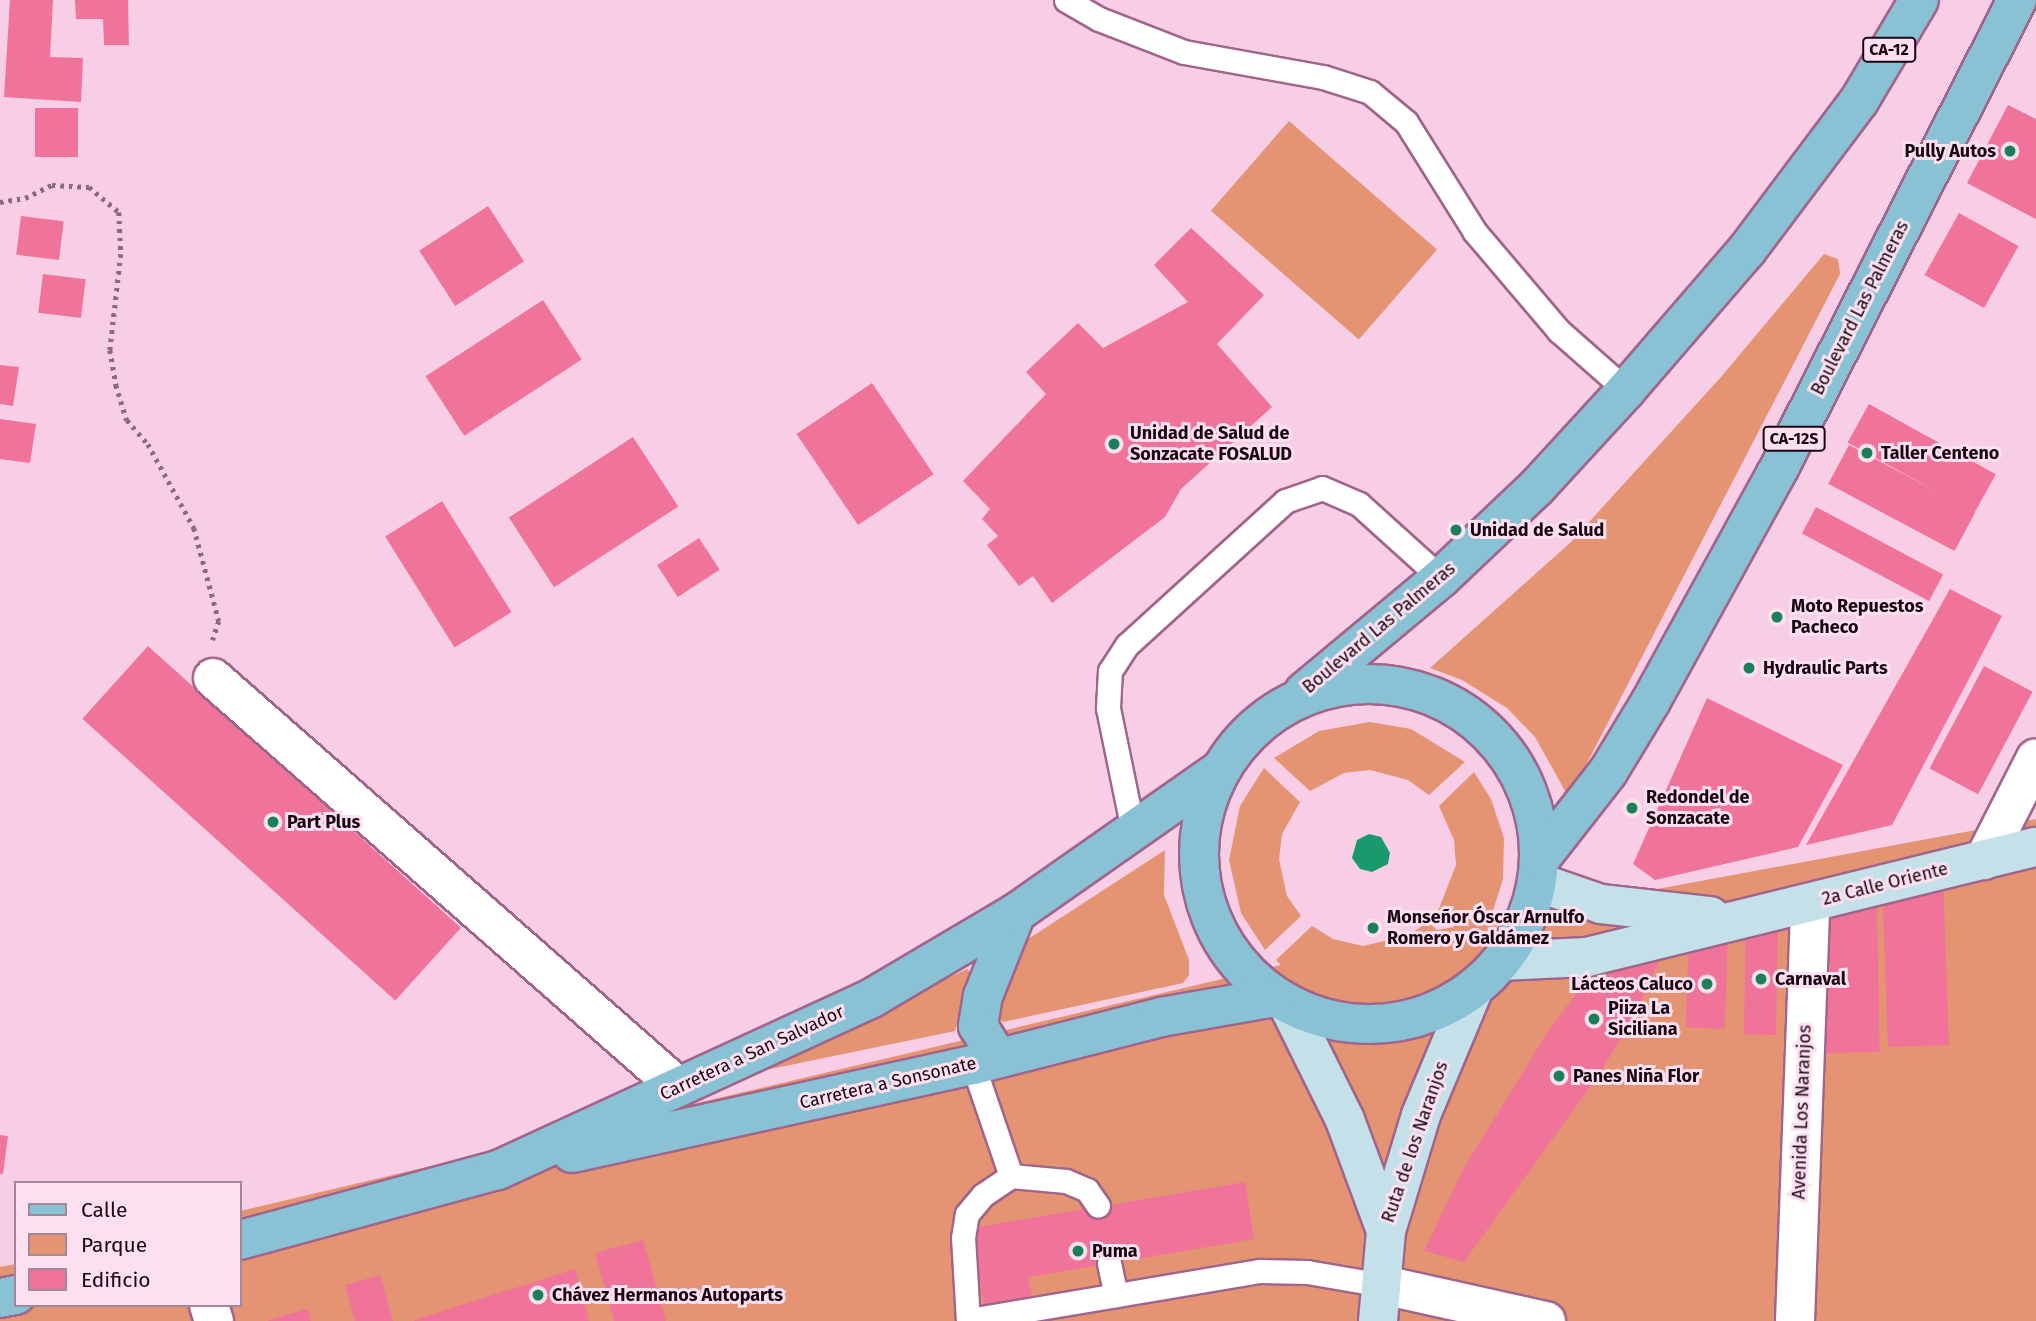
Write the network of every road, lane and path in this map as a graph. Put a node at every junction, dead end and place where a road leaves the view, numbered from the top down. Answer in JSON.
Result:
{"nodes":[{"id":1,"x":1066,"y":0,"type":"edge"},
{"id":2,"x":1919,"y":0,"type":"edge"},
{"id":3,"x":2017,"y":0,"type":"edge"},
{"id":4,"x":0,"y":202,"type":"edge"},
{"id":5,"x":1626,"y":390,"type":"junction"},
{"id":6,"x":1441,"y":578,"type":"junction"},
{"id":7,"x":213,"y":678,"type":"joint"},
{"id":8,"x":1289,"y":704,"type":"junction"},
{"id":9,"x":2036,"y":758,"type":"edge"},
{"id":10,"x":1219,"y":771,"type":"junction"},
{"id":11,"x":1133,"y":830,"type":"junction"},
{"id":12,"x":2036,"y":847,"type":"edge"},
{"id":13,"x":1984,"y":860,"type":"junction"},
{"id":14,"x":1539,"y":871,"type":"junction"},
{"id":15,"x":1810,"y":903,"type":"junction"},
{"id":16,"x":1016,"y":913,"type":"junction"},
{"id":17,"x":1734,"y":918,"type":"junction"},
{"id":18,"x":1501,"y":961,"type":"junction"},
{"id":19,"x":1474,"y":988,"type":"junction"},
{"id":20,"x":1283,"y":1002,"type":"junction"},
{"id":21,"x":985,"y":1062,"type":"junction"},
{"id":22,"x":678,"y":1087,"type":"junction"},
{"id":23,"x":498,"y":1170,"type":"junction"},
{"id":24,"x":1011,"y":1176,"type":"junction"},
{"id":25,"x":1098,"y":1206,"type":"dead end"},
{"id":26,"x":1386,"y":1231,"type":"junction"},
{"id":27,"x":242,"y":1239,"type":"edge"},
{"id":28,"x":1109,"y":1263,"type":"dead end"},
{"id":29,"x":1116,"y":1295,"type":"junction"},
{"id":30,"x":1380,"y":1303,"type":"edge"},
{"id":31,"x":968,"y":1320,"type":"edge"},
{"id":32,"x":1546,"y":1321,"type":"edge"},
{"id":33,"x":1795,"y":1321,"type":"edge"}],
"edges":[{"from":1,"to":5,"type":"lane"},
{"from":2,"to":5,"type":"main road","name":"Boulevard Las Palmeras","number":"CA-12"},
{"from":3,"to":14,"type":"main road","name":"Boulevard Las Palmeras","number":"CA-12S"},
{"from":4,"to":7,"type":"path"},
{"from":5,"to":6,"type":"main road","name":"Boulevard Las Palmeras"},
{"from":6,"to":8,"type":"main road","name":"Boulevard Las Palmeras"},
{"from":6,"to":11,"type":"lane"},
{"from":7,"to":22,"type":"street"},
{"from":8,"to":10,"type":"main road"},
{"from":8,"to":14,"type":"main road"},
{"from":9,"to":13,"type":"street"},
{"from":10,"to":11,"type":"main road","name":"Carretera a San Salvador"},
{"from":10,"to":20,"type":"main road"},
{"from":11,"to":16,"type":"main road","name":"Carretera a San Salvador"},
{"from":12,"to":13,"type":"main road","name":"2a Calle Oriente"},
{"from":13,"to":15,"type":"main road","name":"2a Calle Oriente"},
{"from":14,"to":17,"type":"main road","name":"2a Calle Oriente"},
{"from":14,"to":18,"type":"main road"},
{"from":15,"to":17,"type":"main road","name":"2a Calle Oriente"},
{"from":15,"to":33,"type":"street","name":"Avenida Los Naranjos"},
{"from":16,"to":21,"type":"main road"},
{"from":16,"to":22,"type":"main road","name":"Carretera a San Salvador"},
{"from":17,"to":18,"type":"main road","name":"2a Calle Oriente"},
{"from":18,"to":19,"type":"main road"},
{"from":19,"to":20,"type":"main road"},
{"from":19,"to":26,"type":"main road","name":"Ruta de los Naranjos"},
{"from":20,"to":21,"type":"main road","name":"Carretera a Sonsonate"},
{"from":20,"to":26,"type":"main road","name":"Ruta de los Naranjos"},
{"from":21,"to":23,"type":"main road","name":"Carretera a Sonsonate"},
{"from":21,"to":24,"type":"lane"},
{"from":22,"to":23,"type":"main road","name":"Carretera a San Salvador"},
{"from":23,"to":27,"type":"main road","name":"Carretera a San Salvador"},
{"from":24,"to":25,"type":"lane"},
{"from":24,"to":31,"type":"lane"},
{"from":26,"to":30,"type":"main road"},
{"from":28,"to":29,"type":"lane"},
{"from":29,"to":30,"type":"lane"},
{"from":29,"to":31,"type":"lane"},
{"from":30,"to":32,"type":"street"}]}
